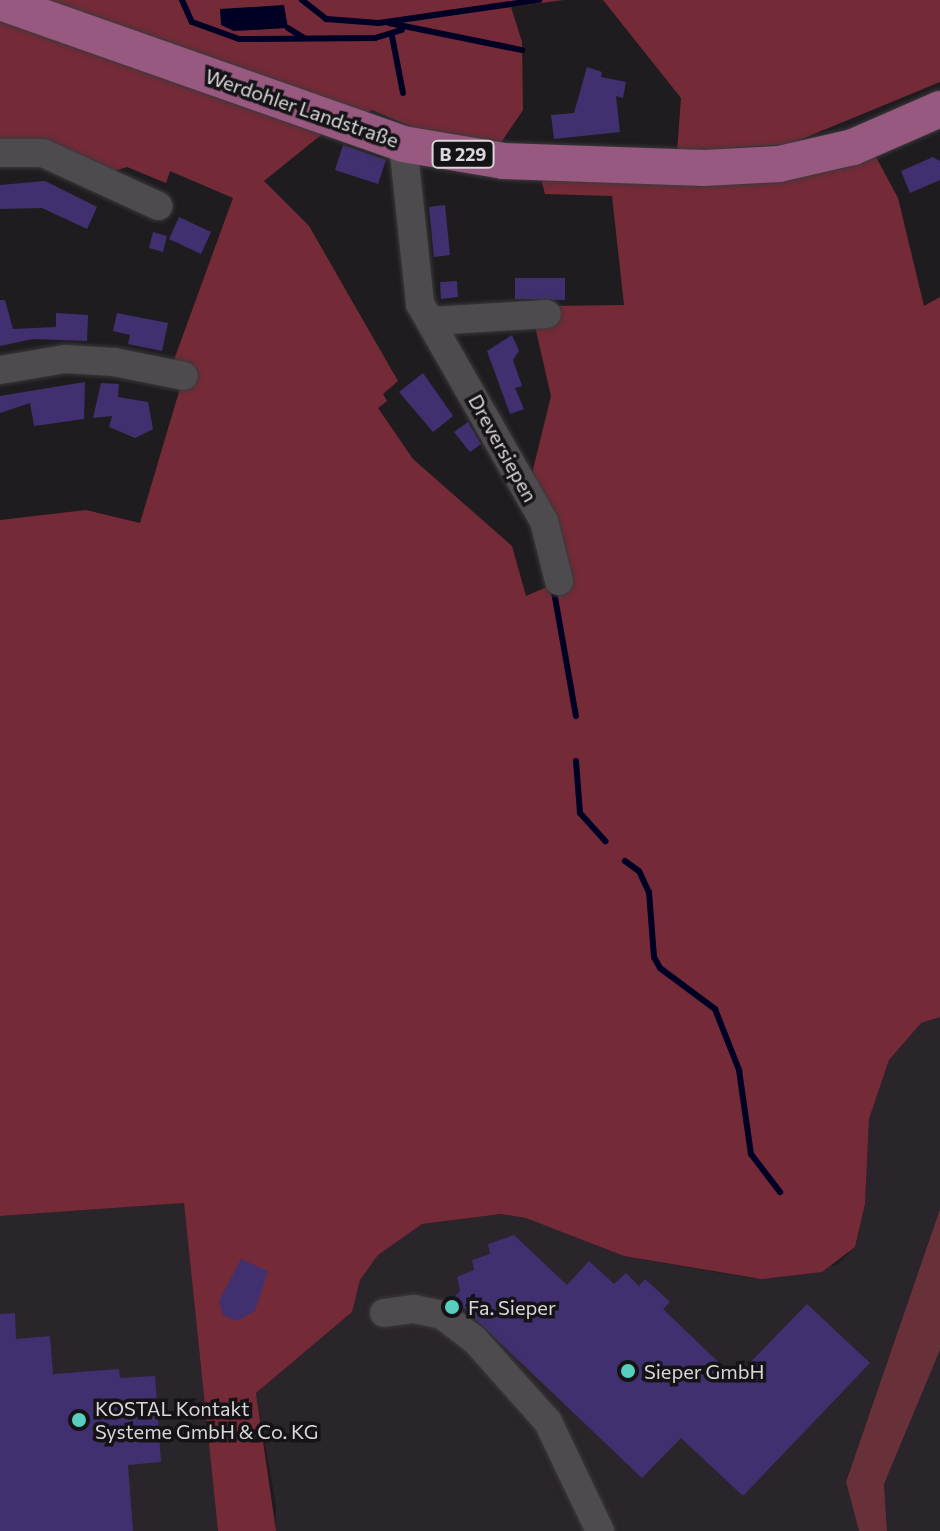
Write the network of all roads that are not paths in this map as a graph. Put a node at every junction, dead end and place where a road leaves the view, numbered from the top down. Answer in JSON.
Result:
{"nodes":[{"id":1,"x":0,"y":2,"type":"edge"},
{"id":2,"x":940,"y":109,"type":"edge"},
{"id":3,"x":403,"y":144,"type":"junction"},
{"id":4,"x":0,"y":153,"type":"edge"},
{"id":5,"x":158,"y":206,"type":"dead end"},
{"id":6,"x":547,"y":314,"type":"dead end"},
{"id":7,"x":431,"y":321,"type":"junction"},
{"id":8,"x":0,"y":370,"type":"edge"},
{"id":9,"x":184,"y":376,"type":"dead end"},
{"id":10,"x":559,"y":581,"type":"dead end"},
{"id":11,"x":384,"y":1313,"type":"dead end"},
{"id":12,"x":600,"y":1531,"type":"edge"}],
"edges":[{"from":1,"to":3,"type":"main road","name":"Werdohler Landstraße","number":"B 229"},
{"from":2,"to":3,"type":"main road","name":"Werdohler Landstraße","number":"B 229"},
{"from":3,"to":7,"type":"street","name":"Dreversiepen"},
{"from":4,"to":5,"type":"street"},
{"from":6,"to":7,"type":"street"},
{"from":7,"to":10,"type":"street","name":"Dreversiepen"},
{"from":8,"to":9,"type":"street"},
{"from":11,"to":12,"type":"street"}]}
